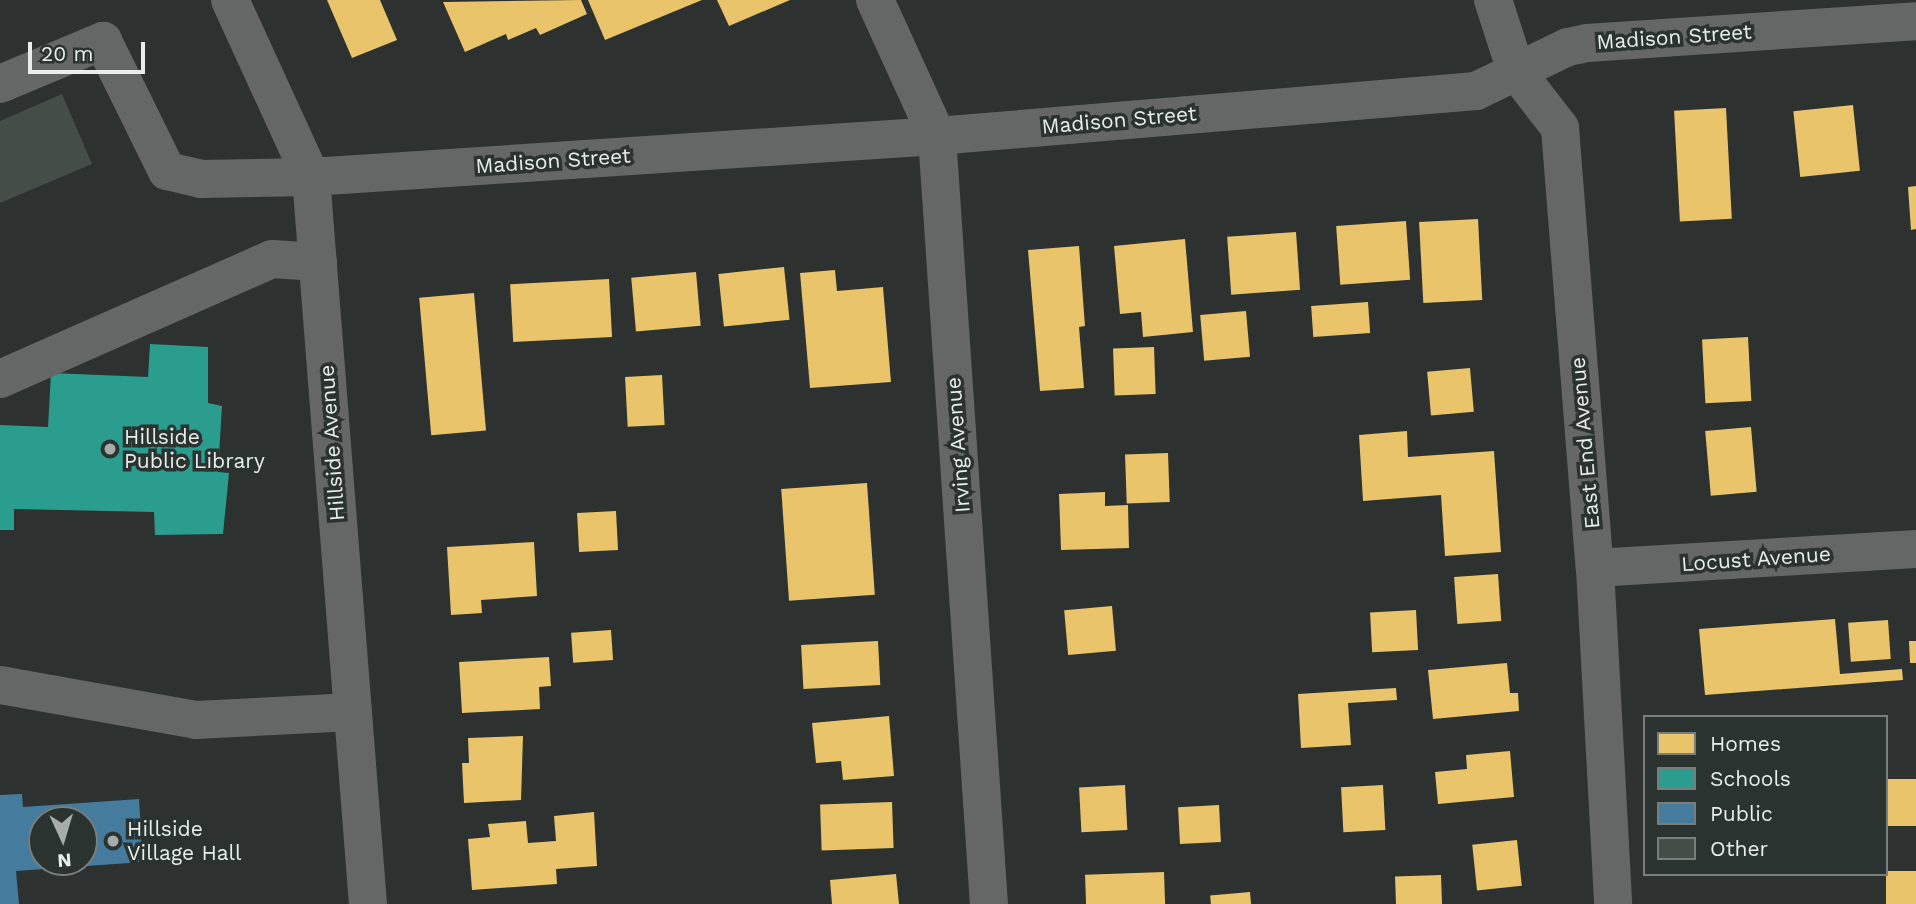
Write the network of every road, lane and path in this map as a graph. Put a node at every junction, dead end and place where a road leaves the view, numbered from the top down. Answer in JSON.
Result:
{"nodes":[{"id":1,"x":230,"y":0,"type":"edge"},
{"id":2,"x":874,"y":0,"type":"edge"},
{"id":3,"x":1493,"y":0,"type":"edge"},
{"id":4,"x":1916,"y":21,"type":"edge"},
{"id":5,"x":1516,"y":71,"type":"junction"},
{"id":6,"x":0,"y":84,"type":"edge"},
{"id":7,"x":937,"y":136,"type":"junction"},
{"id":8,"x":311,"y":177,"type":"junction"},
{"id":9,"x":318,"y":262,"type":"junction"},
{"id":10,"x":0,"y":379,"type":"edge"},
{"id":11,"x":1916,"y":549,"type":"edge"},
{"id":12,"x":1595,"y":568,"type":"junction"},
{"id":13,"x":0,"y":685,"type":"edge"},
{"id":14,"x":353,"y":712,"type":"junction"},
{"id":15,"x":368,"y":904,"type":"edge"},
{"id":16,"x":989,"y":904,"type":"edge"},
{"id":17,"x":1613,"y":904,"type":"edge"}],
"edges":[{"from":1,"to":8,"type":"street","name":"Hillside Avenue"},
{"from":2,"to":7,"type":"street","name":"Irving Avenue"},
{"from":3,"to":5,"type":"street","name":"East End Avenue"},
{"from":4,"to":5,"type":"street","name":"Madison Street"},
{"from":5,"to":7,"type":"street","name":"Madison Street"},
{"from":5,"to":12,"type":"street","name":"East End Avenue"},
{"from":6,"to":8,"type":"street","name":"Madison Street"},
{"from":7,"to":8,"type":"street","name":"Madison Street"},
{"from":7,"to":16,"type":"street","name":"Irving Avenue"},
{"from":8,"to":9,"type":"street","name":"Hillside Avenue"},
{"from":9,"to":10,"type":"street"},
{"from":9,"to":14,"type":"street","name":"Hillside Avenue"},
{"from":11,"to":12,"type":"street","name":"Locust Avenue"},
{"from":12,"to":17,"type":"street","name":"East End Avenue"},
{"from":13,"to":14,"type":"street"},
{"from":14,"to":15,"type":"street","name":"Hillside Avenue"}]}
